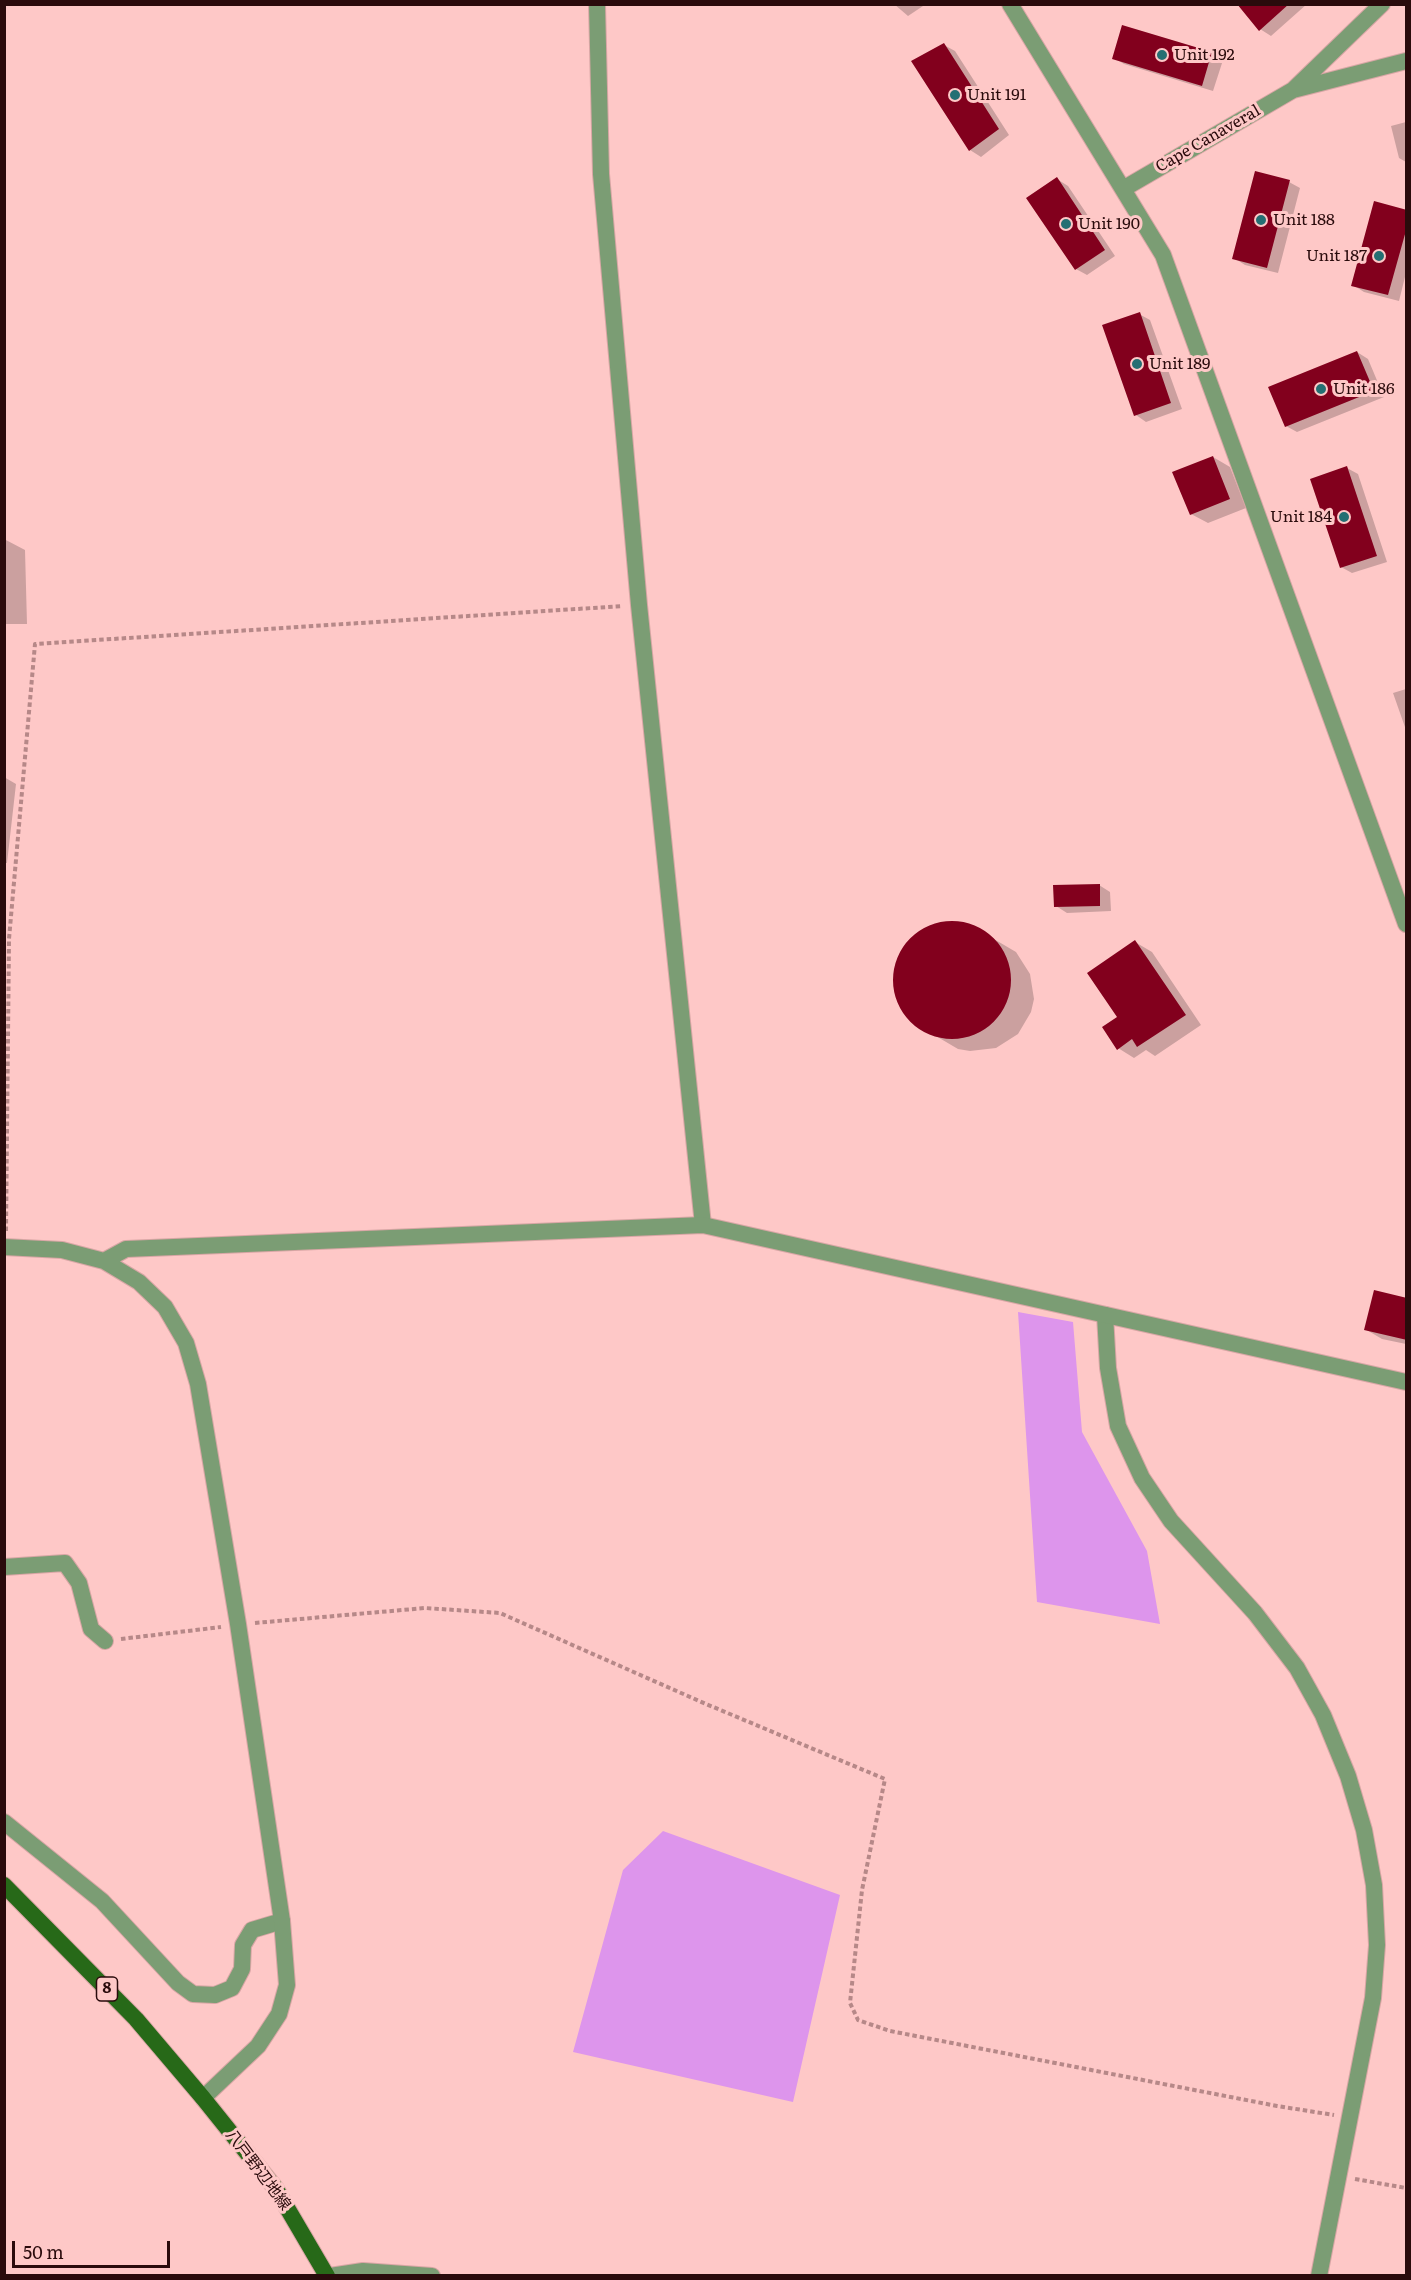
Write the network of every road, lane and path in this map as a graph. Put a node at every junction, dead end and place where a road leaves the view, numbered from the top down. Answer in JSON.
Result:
{"nodes":[{"id":1,"x":597,"y":4,"type":"edge"},
{"id":2,"x":1010,"y":4,"type":"edge"},
{"id":3,"x":1382,"y":4,"type":"edge"},
{"id":4,"x":1407,"y":61,"type":"edge"},
{"id":5,"x":1293,"y":90,"type":"junction"},
{"id":6,"x":1123,"y":189,"type":"junction"},
{"id":7,"x":639,"y":605,"type":"junction"},
{"id":8,"x":1407,"y":924,"type":"edge"},
{"id":9,"x":703,"y":1225,"type":"junction"},
{"id":10,"x":5,"y":1247,"type":"edge"},
{"id":11,"x":104,"y":1262,"type":"junction"},
{"id":12,"x":1105,"y":1314,"type":"junction"},
{"id":13,"x":1407,"y":1382,"type":"edge"},
{"id":14,"x":4,"y":1568,"type":"edge"},
{"id":15,"x":238,"y":1624,"type":"junction"},
{"id":16,"x":105,"y":1641,"type":"joint"},
{"id":17,"x":4,"y":1822,"type":"edge"},
{"id":18,"x":4,"y":1885,"type":"edge"},
{"id":19,"x":282,"y":1921,"type":"junction"},
{"id":20,"x":203,"y":2098,"type":"junction"},
{"id":21,"x":1349,"y":2117,"type":"junction"},
{"id":22,"x":1340,"y":2176,"type":"junction"},
{"id":23,"x":1407,"y":2188,"type":"edge"},
{"id":24,"x":328,"y":2276,"type":"edge"},
{"id":25,"x":432,"y":2276,"type":"edge"},
{"id":26,"x":1319,"y":2276,"type":"edge"}],
"edges":[{"from":1,"to":7,"type":"street"},
{"from":2,"to":6,"type":"street"},
{"from":3,"to":5,"type":"street","name":"Cape Canaveral"},
{"from":4,"to":5,"type":"street","name":"Cape Canaveral"},
{"from":5,"to":6,"type":"street","name":"Cape Canaveral"},
{"from":6,"to":8,"type":"street"},
{"from":7,"to":9,"type":"street"},
{"from":7,"to":10,"type":"path"},
{"from":9,"to":11,"type":"street"},
{"from":9,"to":12,"type":"street"},
{"from":10,"to":11,"type":"street"},
{"from":11,"to":15,"type":"street"},
{"from":12,"to":13,"type":"street"},
{"from":12,"to":21,"type":"street"},
{"from":14,"to":16,"type":"street"},
{"from":15,"to":16,"type":"path"},
{"from":15,"to":19,"type":"street"},
{"from":15,"to":21,"type":"path"},
{"from":17,"to":19,"type":"street"},
{"from":18,"to":20,"type":"main road","number":"8"},
{"from":19,"to":20,"type":"street"},
{"from":20,"to":24,"type":"main road","name":"八戸野辺地線","number":"8"},
{"from":21,"to":22,"type":"street"},
{"from":22,"to":23,"type":"path"},
{"from":22,"to":26,"type":"street"},
{"from":24,"to":25,"type":"street"}]}
